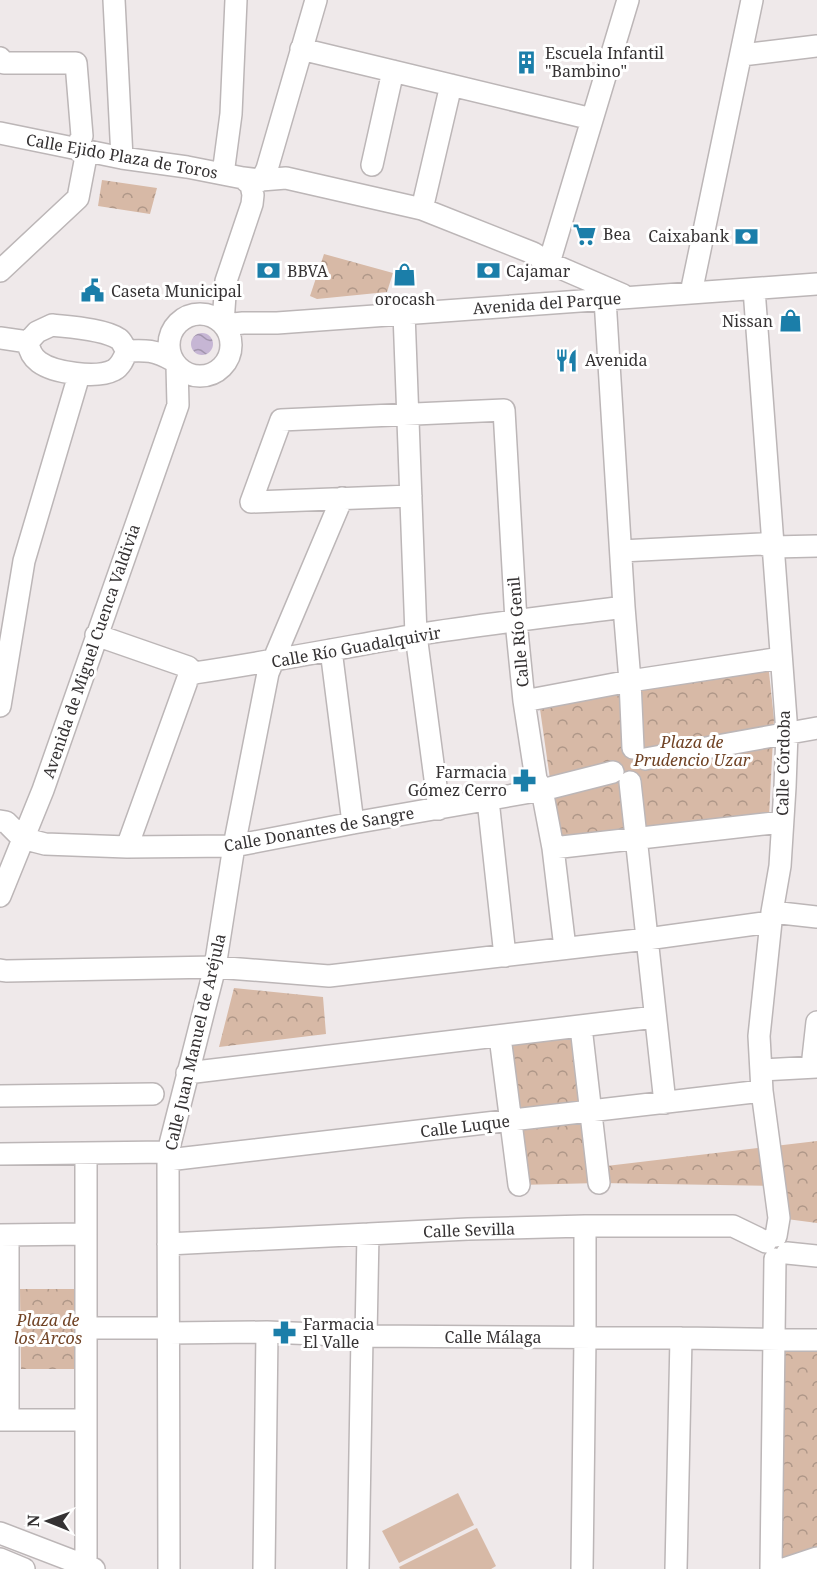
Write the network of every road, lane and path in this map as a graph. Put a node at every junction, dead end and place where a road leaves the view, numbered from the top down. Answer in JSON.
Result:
{"nodes":[{"id":1,"x":114,"y":0,"type":"edge"},
{"id":2,"x":236,"y":0,"type":"edge"},
{"id":3,"x":316,"y":0,"type":"edge"},
{"id":4,"x":628,"y":0,"type":"edge"},
{"id":5,"x":752,"y":0,"type":"edge"},
{"id":6,"x":817,"y":46,"type":"edge"},
{"id":7,"x":301,"y":49,"type":"junction"},
{"id":8,"x":741,"y":55,"type":"junction"},
{"id":9,"x":0,"y":58,"type":"edge"},
{"id":10,"x":393,"y":71,"type":"junction"},
{"id":11,"x":451,"y":85,"type":"junction"},
{"id":12,"x":592,"y":119,"type":"junction"},
{"id":13,"x":0,"y":133,"type":"edge"},
{"id":14,"x":82,"y":150,"type":"junction"},
{"id":15,"x":122,"y":158,"type":"junction"},
{"id":16,"x":372,"y":165,"type":"dead end"},
{"id":17,"x":223,"y":174,"type":"junction"},
{"id":18,"x":252,"y":181,"type":"junction"},
{"id":19,"x":422,"y":209,"type":"junction"},
{"id":20,"x":556,"y":266,"type":"junction"},
{"id":21,"x":0,"y":271,"type":"edge"},
{"id":22,"x":226,"y":281,"type":"junction"},
{"id":23,"x":817,"y":284,"type":"edge"},
{"id":24,"x":754,"y":289,"type":"junction"},
{"id":25,"x":691,"y":293,"type":"junction"},
{"id":26,"x":627,"y":297,"type":"junction"},
{"id":27,"x":605,"y":299,"type":"junction"},
{"id":28,"x":563,"y":302,"type":"junction"},
{"id":29,"x":196,"y":313,"type":"junction"},
{"id":30,"x":404,"y":313,"type":"junction"},
{"id":31,"x":277,"y":323,"type":"junction"},
{"id":32,"x":224,"y":324,"type":"junction"},
{"id":33,"x":170,"y":337,"type":"junction"},
{"id":34,"x":0,"y":338,"type":"edge"},
{"id":35,"x":28,"y":342,"type":"junction"},
{"id":36,"x":150,"y":350,"type":"junction"},
{"id":37,"x":127,"y":351,"type":"junction"},
{"id":38,"x":231,"y":353,"type":"junction"},
{"id":39,"x":174,"y":363,"type":"junction"},
{"id":40,"x":79,"y":375,"type":"junction"},
{"id":41,"x":205,"y":376,"type":"junction"},
{"id":42,"x":178,"y":405,"type":"junction"},
{"id":43,"x":408,"y":413,"type":"junction"},
{"id":44,"x":411,"y":496,"type":"junction"},
{"id":45,"x":342,"y":498,"type":"junction"},
{"id":46,"x":817,"y":546,"type":"edge"},
{"id":47,"x":773,"y":547,"type":"junction"},
{"id":48,"x":621,"y":551,"type":"junction"},
{"id":49,"x":624,"y":607,"type":"junction"},
{"id":50,"x":516,"y":621,"type":"junction"},
{"id":51,"x":96,"y":635,"type":"junction"},
{"id":52,"x":416,"y":635,"type":"junction"},
{"id":53,"x":331,"y":650,"type":"junction"},
{"id":54,"x":781,"y":658,"type":"junction"},
{"id":55,"x":273,"y":661,"type":"junction"},
{"id":56,"x":194,"y":673,"type":"junction"},
{"id":57,"x":630,"y":681,"type":"junction"},
{"id":58,"x":524,"y":701,"type":"junction"},
{"id":59,"x":0,"y":706,"type":"edge"},
{"id":60,"x":817,"y":728,"type":"edge"},
{"id":61,"x":787,"y":732,"type":"junction"},
{"id":62,"x":639,"y":753,"type":"junction"},
{"id":63,"x":621,"y":777,"type":"junction"},
{"id":64,"x":542,"y":790,"type":"junction"},
{"id":65,"x":488,"y":800,"type":"junction"},
{"id":66,"x":439,"y":809,"type":"junction"},
{"id":67,"x":0,"y":821,"type":"edge"},
{"id":68,"x":782,"y":822,"type":"junction"},
{"id":69,"x":353,"y":823,"type":"junction"},
{"id":70,"x":22,"y":838,"type":"junction"},
{"id":71,"x":636,"y":838,"type":"junction"},
{"id":72,"x":234,"y":846,"type":"junction"},
{"id":73,"x":128,"y":847,"type":"junction"},
{"id":74,"x":553,"y":848,"type":"junction"},
{"id":75,"x":1,"y":891,"type":"edge"},
{"id":76,"x":772,"y":917,"type":"junction"},
{"id":77,"x":817,"y":917,"type":"edge"},
{"id":78,"x":647,"y":939,"type":"junction"},
{"id":79,"x":565,"y":948,"type":"junction"},
{"id":80,"x":505,"y":956,"type":"junction"},
{"id":81,"x":215,"y":967,"type":"junction"},
{"id":82,"x":0,"y":970,"type":"edge"},
{"id":83,"x":655,"y":1017,"type":"junction"},
{"id":84,"x":817,"y":1022,"type":"edge"},
{"id":85,"x":580,"y":1027,"type":"junction"},
{"id":86,"x":500,"y":1036,"type":"junction"},
{"id":87,"x":815,"y":1067,"type":"edge"},
{"id":88,"x":187,"y":1073,"type":"junction"},
{"id":89,"x":762,"y":1081,"type":"junction"},
{"id":90,"x":153,"y":1094,"type":"dead end"},
{"id":91,"x":0,"y":1096,"type":"edge"},
{"id":92,"x":665,"y":1103,"type":"junction"},
{"id":93,"x":591,"y":1111,"type":"junction"},
{"id":94,"x":511,"y":1121,"type":"junction"},
{"id":95,"x":86,"y":1153,"type":"junction"},
{"id":96,"x":0,"y":1154,"type":"edge"},
{"id":97,"x":168,"y":1156,"type":"junction"},
{"id":98,"x":599,"y":1183,"type":"dead end"},
{"id":99,"x":519,"y":1185,"type":"dead end"},
{"id":100,"x":585,"y":1226,"type":"junction"},
{"id":101,"x":86,"y":1234,"type":"junction"},
{"id":102,"x":368,"y":1234,"type":"junction"},
{"id":103,"x":4,"y":1235,"type":"edge"},
{"id":104,"x":168,"y":1244,"type":"junction"},
{"id":105,"x":776,"y":1248,"type":"junction"},
{"id":106,"x":817,"y":1256,"type":"edge"},
{"id":107,"x":86,"y":1328,"type":"junction"},
{"id":108,"x":169,"y":1330,"type":"junction"},
{"id":109,"x":267,"y":1332,"type":"junction"},
{"id":110,"x":364,"y":1336,"type":"junction"},
{"id":111,"x":585,"y":1338,"type":"junction"},
{"id":112,"x":681,"y":1338,"type":"junction"},
{"id":113,"x":773,"y":1340,"type":"junction"},
{"id":114,"x":817,"y":1340,"type":"edge"},
{"id":115,"x":4,"y":1420,"type":"edge"},
{"id":116,"x":86,"y":1420,"type":"junction"},
{"id":117,"x":0,"y":1533,"type":"edge"},
{"id":118,"x":817,"y":1558,"type":"edge"},
{"id":119,"x":0,"y":1559,"type":"edge"},
{"id":120,"x":90,"y":1568,"type":"edge"},
{"id":121,"x":24,"y":1569,"type":"edge"},
{"id":122,"x":169,"y":1569,"type":"edge"},
{"id":123,"x":264,"y":1569,"type":"edge"},
{"id":124,"x":358,"y":1569,"type":"edge"},
{"id":125,"x":582,"y":1569,"type":"edge"},
{"id":126,"x":676,"y":1569,"type":"edge"},
{"id":127,"x":771,"y":1569,"type":"edge"},
{"id":128,"x":784,"y":1569,"type":"edge"}],
"edges":[{"from":1,"to":15,"type":"street"},
{"from":2,"to":17,"type":"street"},
{"from":3,"to":7,"type":"street"},
{"from":4,"to":12,"type":"street"},
{"from":5,"to":8,"type":"street"},
{"from":6,"to":8,"type":"street"},
{"from":7,"to":10,"type":"street"},
{"from":7,"to":18,"type":"street"},
{"from":8,"to":25,"type":"street"},
{"from":9,"to":14,"type":"street"},
{"from":10,"to":11,"type":"street"},
{"from":10,"to":16,"type":"street"},
{"from":11,"to":12,"type":"street"},
{"from":11,"to":19,"type":"street"},
{"from":12,"to":20,"type":"street"},
{"from":13,"to":14,"type":"street","name":"Calle Ejido Plaza de Toros"},
{"from":14,"to":15,"type":"street","name":"Calle Ejido Plaza de Toros"},
{"from":14,"to":21,"type":"street"},
{"from":15,"to":17,"type":"street","name":"Calle Ejido Plaza de Toros"},
{"from":17,"to":18,"type":"street","name":"Calle Ejido Plaza de Toros"},
{"from":18,"to":19,"type":"street","name":"Calle Ejido Plaza de Toros"},
{"from":18,"to":22,"type":"street"},
{"from":19,"to":20,"type":"street","name":"Calle Ejido Plaza de Toros"},
{"from":20,"to":26,"type":"street","name":"Calle Ejido Plaza de Toros"},
{"from":20,"to":28,"type":"street"},
{"from":22,"to":29,"type":"street"},
{"from":22,"to":32,"type":"street"},
{"from":23,"to":24,"type":"street","name":"Avenida del Parque"},
{"from":24,"to":25,"type":"street","name":"Avenida del Parque"},
{"from":24,"to":47,"type":"street","name":"Calle Córdoba"},
{"from":25,"to":26,"type":"street","name":"Avenida del Parque"},
{"from":26,"to":27,"type":"street","name":"Avenida del Parque"},
{"from":27,"to":28,"type":"street","name":"Avenida del Parque"},
{"from":27,"to":48,"type":"street"},
{"from":28,"to":30,"type":"street","name":"Avenida del Parque"},
{"from":29,"to":32,"type":"street"},
{"from":29,"to":33,"type":"street"},
{"from":30,"to":31,"type":"street","name":"Avenida del Parque"},
{"from":30,"to":43,"type":"street"},
{"from":31,"to":32,"type":"street","name":"Avenida del Parque"},
{"from":31,"to":38,"type":"street","name":"Avenida del Parque"},
{"from":32,"to":38,"type":"street"},
{"from":33,"to":36,"type":"street"},
{"from":33,"to":39,"type":"street"},
{"from":34,"to":35,"type":"street"},
{"from":35,"to":37,"type":"street"},
{"from":35,"to":40,"type":"street"},
{"from":36,"to":37,"type":"street"},
{"from":36,"to":39,"type":"street"},
{"from":37,"to":40,"type":"street"},
{"from":38,"to":41,"type":"street"},
{"from":39,"to":41,"type":"street"},
{"from":39,"to":42,"type":"street","name":"Avenida de Miguel Cuenca Valdivia"},
{"from":40,"to":59,"type":"street"},
{"from":41,"to":42,"type":"street","name":"Avenida de Miguel Cuenca Valdivia"},
{"from":42,"to":51,"type":"street","name":"Avenida de Miguel Cuenca Valdivia"},
{"from":43,"to":44,"type":"street"},
{"from":43,"to":45,"type":"street"},
{"from":43,"to":50,"type":"street","name":"Calle Río Genil"},
{"from":44,"to":45,"type":"street"},
{"from":44,"to":52,"type":"street"},
{"from":45,"to":55,"type":"street","name":"Calle Juan Manuel de Aréjula"},
{"from":46,"to":47,"type":"street"},
{"from":47,"to":48,"type":"street"},
{"from":47,"to":54,"type":"street","name":"Calle Córdoba"},
{"from":48,"to":49,"type":"street"},
{"from":49,"to":50,"type":"street","name":"Calle Río Guadalquivir"},
{"from":49,"to":57,"type":"street"},
{"from":50,"to":52,"type":"street","name":"Calle Río Guadalquivir"},
{"from":50,"to":58,"type":"street","name":"Calle Río Genil"},
{"from":51,"to":56,"type":"street"},
{"from":51,"to":70,"type":"street","name":"Avenida de Miguel Cuenca Valdivia"},
{"from":52,"to":53,"type":"street","name":"Calle Río Guadalquivir"},
{"from":52,"to":66,"type":"street"},
{"from":53,"to":55,"type":"street","name":"Calle Río Guadalquivir"},
{"from":53,"to":69,"type":"street"},
{"from":54,"to":57,"type":"street"},
{"from":54,"to":61,"type":"street","name":"Calle Córdoba"},
{"from":55,"to":56,"type":"street","name":"Calle Río Guadalquivir"},
{"from":55,"to":72,"type":"street","name":"Calle Juan Manuel de Aréjula"},
{"from":56,"to":73,"type":"street"},
{"from":57,"to":58,"type":"street"},
{"from":57,"to":62,"type":"street"},
{"from":58,"to":64,"type":"street","name":"Calle Río Genil"},
{"from":60,"to":61,"type":"street"},
{"from":61,"to":62,"type":"street"},
{"from":61,"to":68,"type":"street","name":"Calle Córdoba"},
{"from":62,"to":63,"type":"street"},
{"from":62,"to":63,"type":"street"},
{"from":63,"to":64,"type":"street","name":"Calle Donantes de Sangre"},
{"from":63,"to":71,"type":"street"},
{"from":64,"to":65,"type":"street","name":"Calle Donantes de Sangre"},
{"from":64,"to":74,"type":"street","name":"Calle Río Genil"},
{"from":65,"to":66,"type":"street","name":"Calle Donantes de Sangre"},
{"from":65,"to":80,"type":"street"},
{"from":66,"to":69,"type":"street","name":"Calle Donantes de Sangre"},
{"from":67,"to":70,"type":"street"},
{"from":68,"to":71,"type":"street"},
{"from":68,"to":76,"type":"street","name":"Calle Córdoba"},
{"from":69,"to":72,"type":"street","name":"Calle Donantes de Sangre"},
{"from":70,"to":73,"type":"street","name":"Calle Donantes de Sangre"},
{"from":70,"to":75,"type":"street","name":"Avenida de Miguel Cuenca Valdivia"},
{"from":71,"to":74,"type":"street"},
{"from":71,"to":78,"type":"street"},
{"from":72,"to":73,"type":"street","name":"Calle Donantes de Sangre"},
{"from":72,"to":81,"type":"street","name":"Calle Juan Manuel de Aréjula"},
{"from":74,"to":79,"type":"street","name":"Calle Río Genil"},
{"from":76,"to":77,"type":"street"},
{"from":76,"to":78,"type":"street"},
{"from":76,"to":89,"type":"street","name":"Calle Córdoba"},
{"from":78,"to":79,"type":"street"},
{"from":78,"to":83,"type":"street"},
{"from":79,"to":80,"type":"street"},
{"from":80,"to":81,"type":"street"},
{"from":81,"to":82,"type":"street"},
{"from":81,"to":88,"type":"street","name":"Calle Juan Manuel de Aréjula"},
{"from":83,"to":85,"type":"street"},
{"from":83,"to":92,"type":"street"},
{"from":84,"to":87,"type":"street"},
{"from":85,"to":86,"type":"street"},
{"from":85,"to":93,"type":"street"},
{"from":86,"to":88,"type":"street"},
{"from":86,"to":94,"type":"street"},
{"from":87,"to":89,"type":"street","name":"Calle Luque"},
{"from":88,"to":97,"type":"street","name":"Calle Juan Manuel de Aréjula"},
{"from":89,"to":92,"type":"street","name":"Calle Luque"},
{"from":89,"to":105,"type":"street","name":"Calle Córdoba"},
{"from":90,"to":91,"type":"street"},
{"from":92,"to":93,"type":"street","name":"Calle Luque"},
{"from":93,"to":94,"type":"street","name":"Calle Luque"},
{"from":93,"to":98,"type":"street"},
{"from":94,"to":97,"type":"street","name":"Calle Luque"},
{"from":94,"to":99,"type":"street"},
{"from":95,"to":96,"type":"street","name":"Calle Luque"},
{"from":95,"to":97,"type":"street","name":"Calle Luque"},
{"from":95,"to":101,"type":"street"},
{"from":97,"to":104,"type":"street","name":"Calle Juan Manuel de Aréjula"},
{"from":100,"to":102,"type":"street","name":"Calle Sevilla"},
{"from":100,"to":105,"type":"street","name":"Calle Sevilla"},
{"from":100,"to":111,"type":"street"},
{"from":101,"to":103,"type":"street"},
{"from":101,"to":107,"type":"street"},
{"from":102,"to":104,"type":"street","name":"Calle Sevilla"},
{"from":102,"to":110,"type":"street"},
{"from":103,"to":115,"type":"street"},
{"from":104,"to":108,"type":"street","name":"Calle Juan Manuel de Aréjula"},
{"from":105,"to":106,"type":"street","name":"Calle Sevilla"},
{"from":105,"to":113,"type":"street","name":"Calle Córdoba"},
{"from":107,"to":108,"type":"street","name":"Calle Málaga"},
{"from":107,"to":116,"type":"street"},
{"from":108,"to":109,"type":"street","name":"Calle Málaga"},
{"from":108,"to":122,"type":"street","name":"Calle Juan Manuel de Aréjula"},
{"from":109,"to":110,"type":"street","name":"Calle Málaga"},
{"from":109,"to":123,"type":"street"},
{"from":110,"to":111,"type":"street","name":"Calle Málaga"},
{"from":110,"to":124,"type":"street"},
{"from":111,"to":112,"type":"street","name":"Calle Málaga"},
{"from":111,"to":125,"type":"street"},
{"from":112,"to":113,"type":"street","name":"Calle Málaga"},
{"from":112,"to":126,"type":"street"},
{"from":113,"to":114,"type":"street","name":"Calle Málaga"},
{"from":113,"to":127,"type":"street","name":"Calle Córdoba"},
{"from":115,"to":116,"type":"street"},
{"from":116,"to":120,"type":"street"},
{"from":117,"to":120,"type":"street"},
{"from":118,"to":128,"type":"street"},
{"from":119,"to":121,"type":"street"}]}
